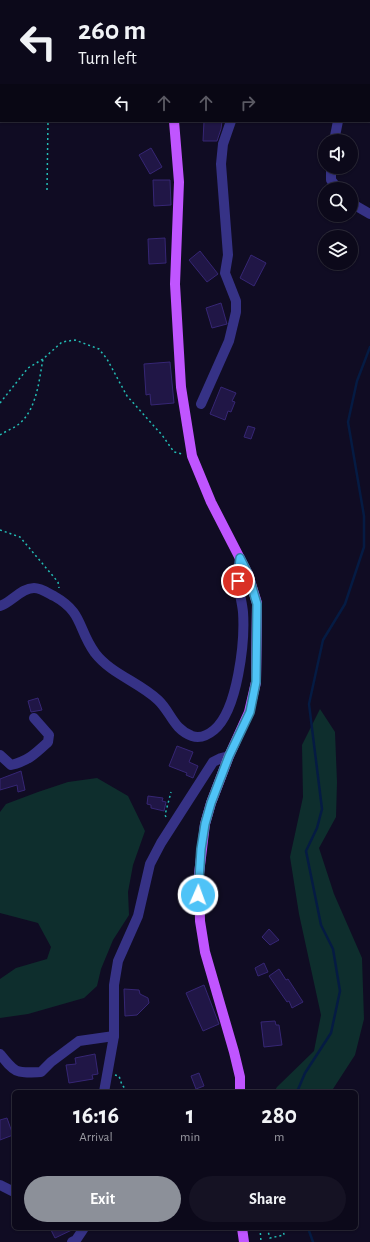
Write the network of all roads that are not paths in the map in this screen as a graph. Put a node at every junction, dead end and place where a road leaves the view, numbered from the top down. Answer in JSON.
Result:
{"nodes":[{"id":1,"x":174,"y":122,"type":"edge"},
{"id":2,"x":231,"y":122,"type":"edge"},
{"id":3,"x":338,"y":122,"type":"edge"},
{"id":4,"x":335,"y":134,"type":"edge"},
{"id":5,"x":358,"y":207,"type":"edge"},
{"id":6,"x":370,"y":214,"type":"edge"},
{"id":7,"x":201,"y":404,"type":"dead end"},
{"id":8,"x":240,"y":558,"type":"junction"},
{"id":9,"x":0,"y":606,"type":"edge"},
{"id":10,"x":34,"y":718,"type":"dead end"},
{"id":11,"x":0,"y":755,"type":"edge"},
{"id":12,"x":229,"y":756,"type":"junction"},
{"id":13,"x":114,"y":1036,"type":"junction"},
{"id":14,"x":0,"y":1054,"type":"edge"},
{"id":15,"x":104,"y":1090,"type":"edge"},
{"id":16,"x":240,"y":1090,"type":"edge"},
{"id":17,"x":0,"y":1185,"type":"edge"},
{"id":18,"x":12,"y":1191,"type":"edge"},
{"id":19,"x":83,"y":1230,"type":"edge"},
{"id":20,"x":242,"y":1230,"type":"edge"},
{"id":21,"x":72,"y":1242,"type":"edge"},
{"id":22,"x":244,"y":1242,"type":"edge"}],
"edges":[{"from":1,"to":8,"type":"main road"},
{"from":2,"to":7,"type":"street"},
{"from":3,"to":4,"type":"street"},
{"from":5,"to":6,"type":"street"},
{"from":8,"to":9,"type":"street"},
{"from":8,"to":12,"type":"main road"},
{"from":10,"to":11,"type":"street"},
{"from":12,"to":13,"type":"street"},
{"from":12,"to":16,"type":"main road"},
{"from":13,"to":14,"type":"street"},
{"from":13,"to":15,"type":"street"},
{"from":17,"to":18,"type":"street"},
{"from":19,"to":21,"type":"street"},
{"from":20,"to":22,"type":"main road"}]}
